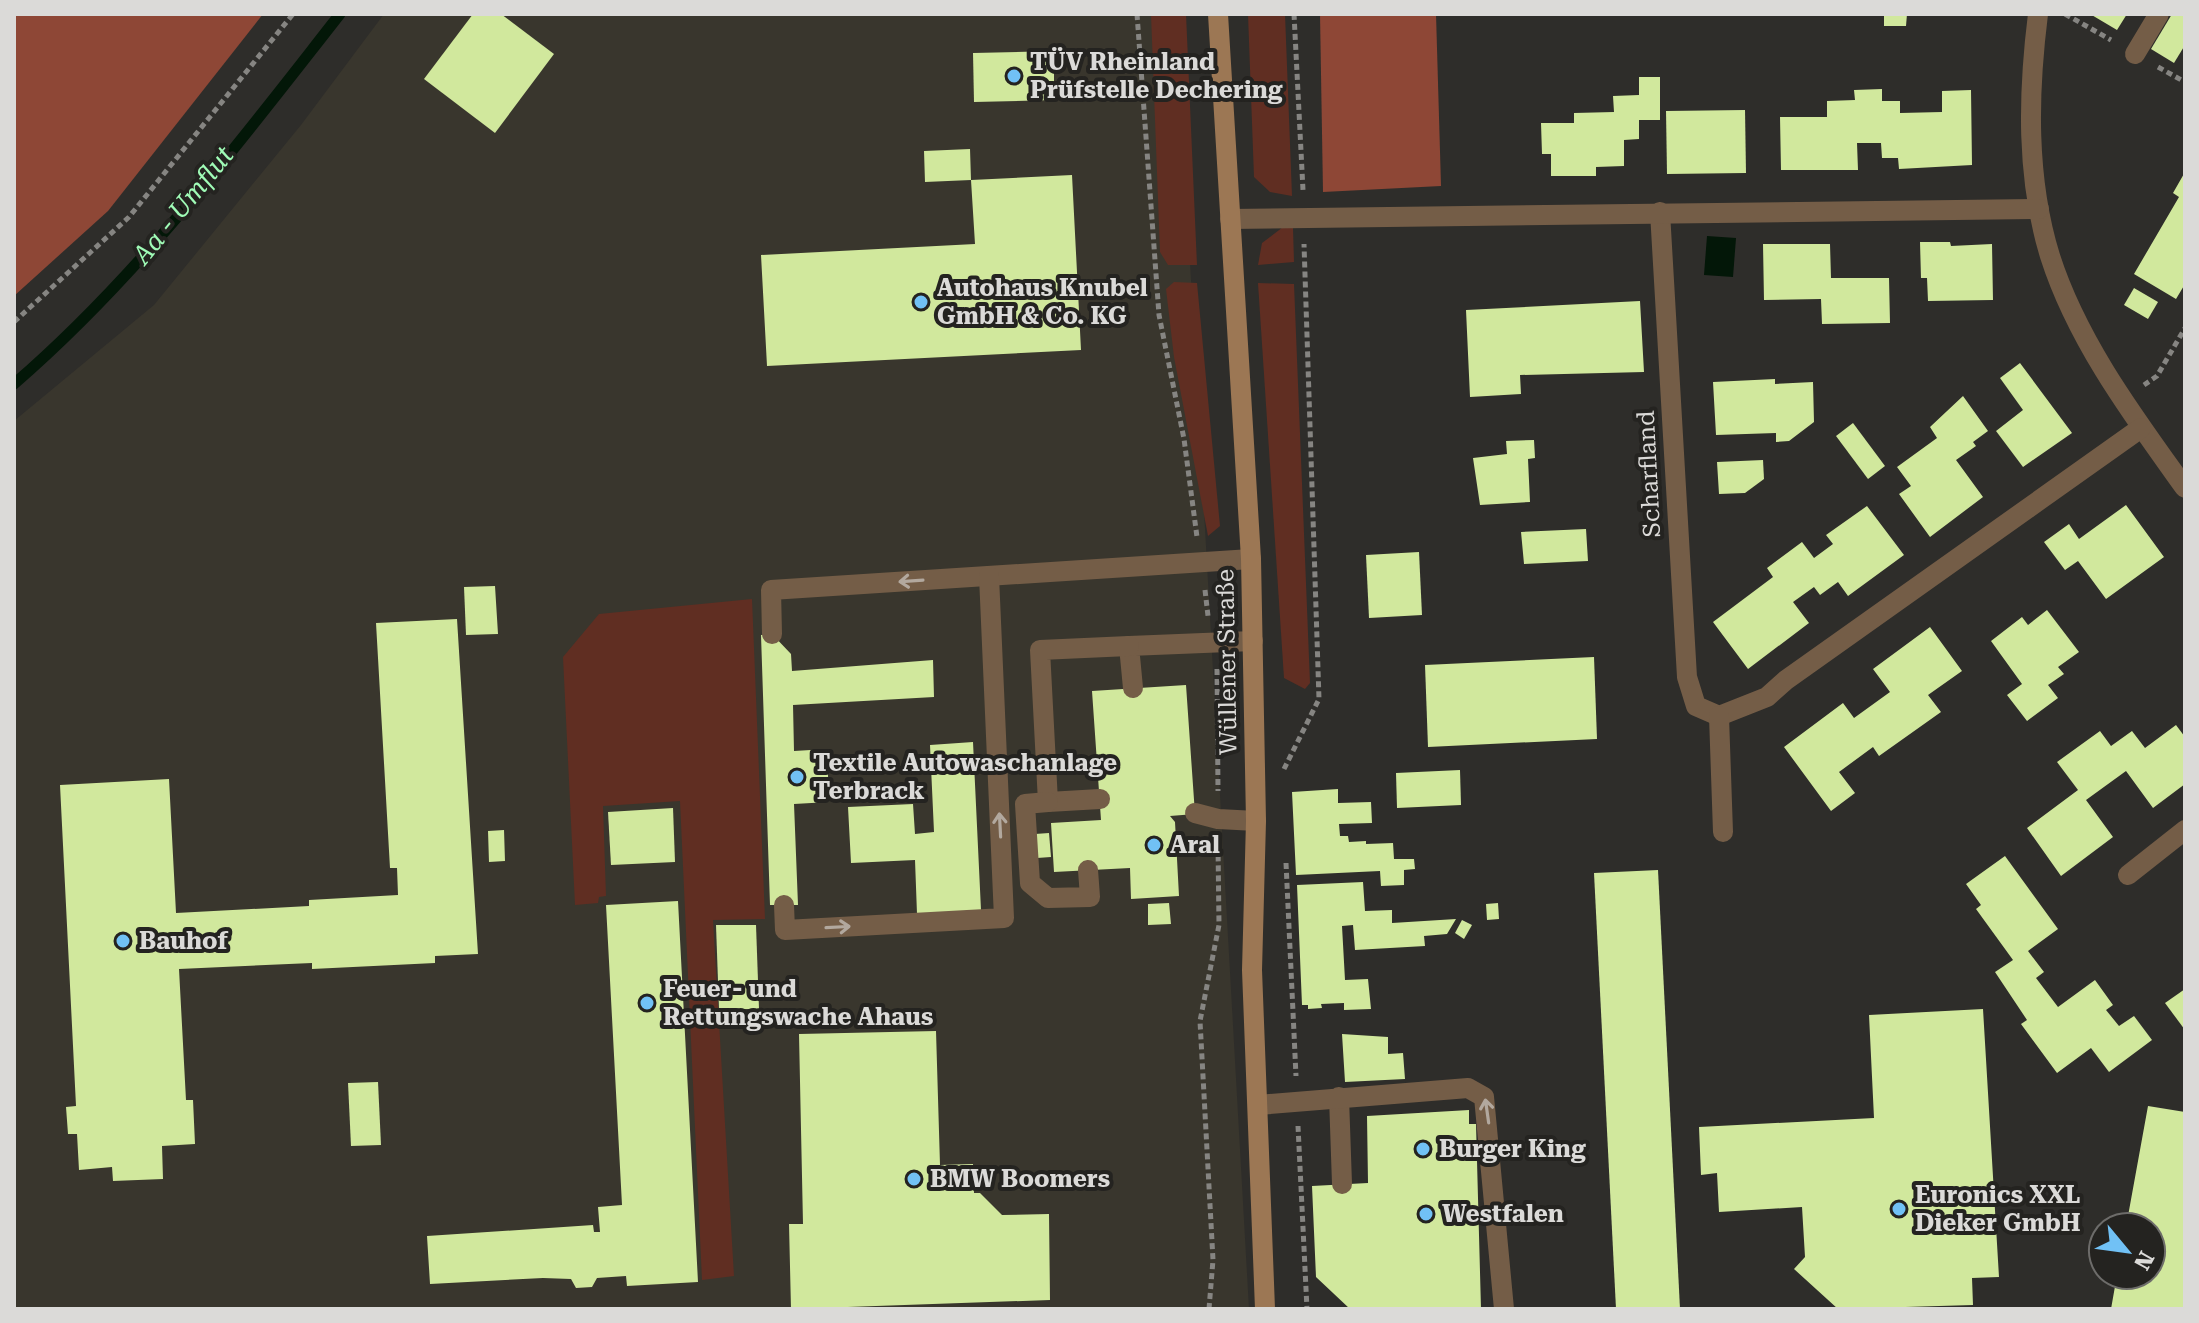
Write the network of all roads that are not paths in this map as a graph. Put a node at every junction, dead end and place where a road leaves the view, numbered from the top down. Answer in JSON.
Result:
{"nodes":[{"id":1,"x":1218,"y":14,"type":"edge"},
{"id":2,"x":2038,"y":14,"type":"edge"},
{"id":3,"x":2159,"y":14,"type":"edge"},
{"id":4,"x":2135,"y":54,"type":"dead end"},
{"id":5,"x":2039,"y":209,"type":"junction"},
{"id":6,"x":1660,"y":212,"type":"junction"},
{"id":7,"x":1230,"y":219,"type":"junction"},
{"id":8,"x":2141,"y":428,"type":"junction"},
{"id":9,"x":2185,"y":488,"type":"edge"},
{"id":10,"x":1251,"y":559,"type":"junction"},
{"id":11,"x":989,"y":576,"type":"junction"},
{"id":12,"x":772,"y":634,"type":"dead end"},
{"id":13,"x":1253,"y":641,"type":"junction"},
{"id":14,"x":1129,"y":646,"type":"junction"},
{"id":15,"x":1133,"y":688,"type":"dead end"},
{"id":16,"x":1719,"y":716,"type":"junction"},
{"id":17,"x":1100,"y":799,"type":"dead end"},
{"id":18,"x":1048,"y":802,"type":"junction"},
{"id":19,"x":1195,"y":813,"type":"dead end"},
{"id":20,"x":1256,"y":821,"type":"junction"},
{"id":21,"x":2185,"y":830,"type":"edge"},
{"id":22,"x":1723,"y":832,"type":"dead end"},
{"id":23,"x":1088,"y":870,"type":"dead end"},
{"id":24,"x":2128,"y":875,"type":"dead end"},
{"id":25,"x":784,"y":905,"type":"dead end"},
{"id":26,"x":1339,"y":1097,"type":"junction"},
{"id":27,"x":1258,"y":1105,"type":"junction"},
{"id":28,"x":1342,"y":1184,"type":"dead end"},
{"id":29,"x":1265,"y":1309,"type":"edge"},
{"id":30,"x":1504,"y":1309,"type":"edge"}],
"edges":[{"from":1,"to":7,"type":"main road","name":"Wüllener Straße"},
{"from":2,"to":5,"type":"street"},
{"from":3,"to":4,"type":"street"},
{"from":5,"to":6,"type":"street"},
{"from":5,"to":8,"type":"street"},
{"from":6,"to":7,"type":"street"},
{"from":6,"to":16,"type":"street","name":"Scharfland"},
{"from":7,"to":10,"type":"main road","name":"Wüllener Straße"},
{"from":8,"to":9,"type":"street"},
{"from":8,"to":16,"type":"street"},
{"from":10,"to":11,"type":"street"},
{"from":10,"to":13,"type":"main road","name":"Wüllener Straße"},
{"from":11,"to":12,"type":"street","one_way":true},
{"from":25,"to":11,"type":"street","one_way":true},
{"from":13,"to":14,"type":"street"},
{"from":13,"to":20,"type":"main road","name":"Wüllener Straße"},
{"from":14,"to":15,"type":"street"},
{"from":14,"to":18,"type":"street"},
{"from":16,"to":22,"type":"street"},
{"from":17,"to":18,"type":"street"},
{"from":18,"to":23,"type":"street"},
{"from":19,"to":20,"type":"street"},
{"from":20,"to":27,"type":"main road","name":"Wüllener Straße"},
{"from":21,"to":24,"type":"street"},
{"from":26,"to":27,"type":"street"},
{"from":26,"to":28,"type":"street"},
{"from":30,"to":26,"type":"street","one_way":true},
{"from":27,"to":29,"type":"main road","name":"Wüllener Straße"}]}
